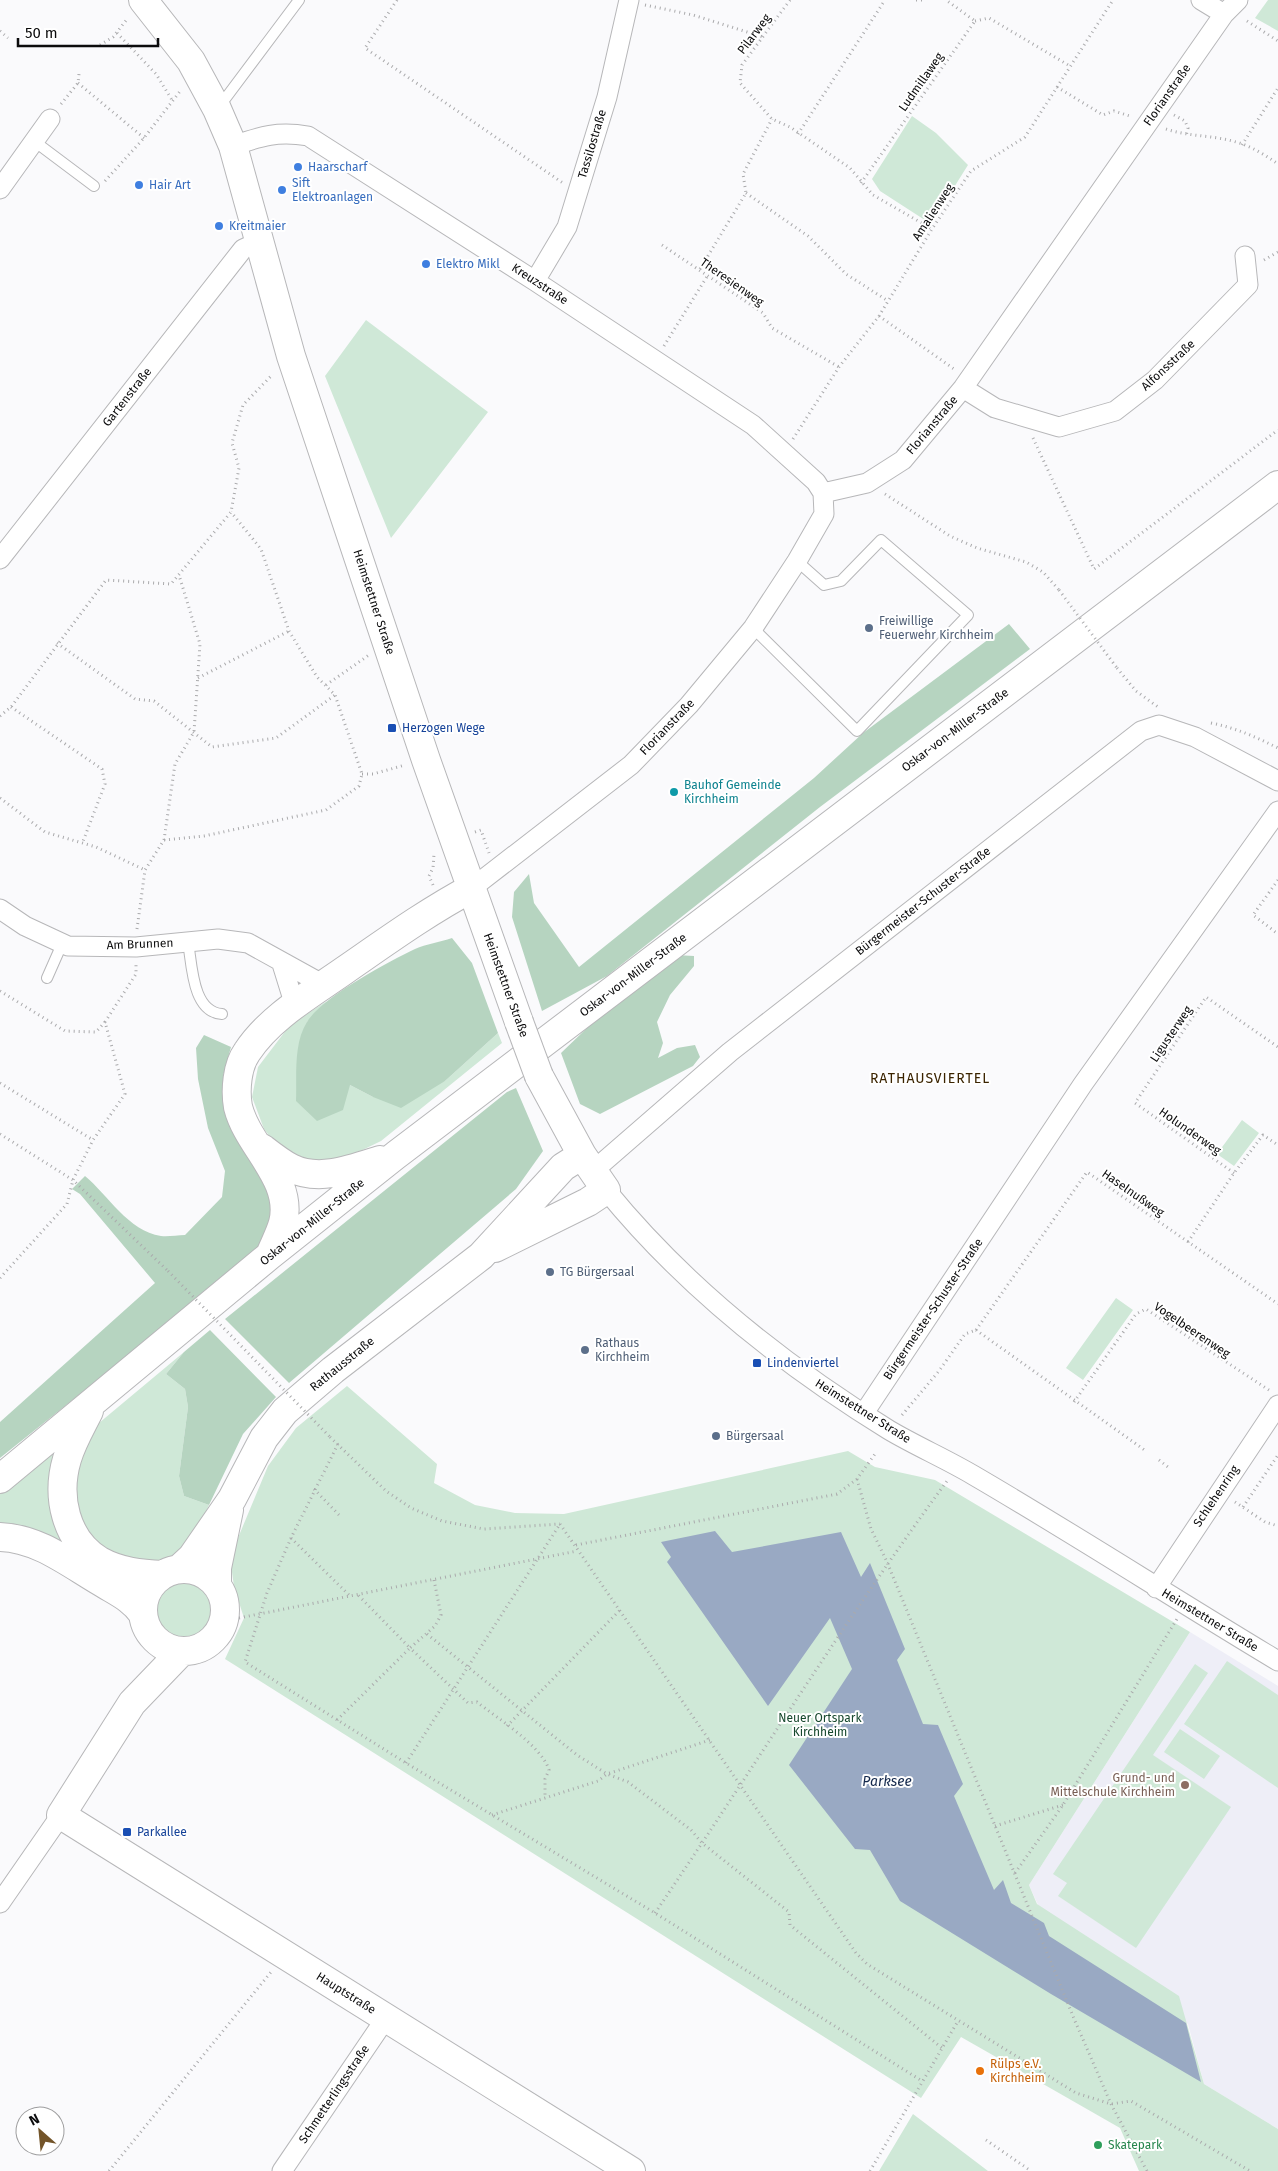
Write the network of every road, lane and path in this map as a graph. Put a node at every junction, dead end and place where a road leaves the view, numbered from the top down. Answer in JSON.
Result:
{"nodes":[{"id":1,"x":143,"y":0,"type":"edge"},
{"id":2,"x":299,"y":0,"type":"edge"},
{"id":3,"x":397,"y":0,"type":"edge"},
{"id":4,"x":790,"y":0,"type":"edge"},
{"id":5,"x":884,"y":0,"type":"edge"},
{"id":6,"x":916,"y":0,"type":"edge"},
{"id":7,"x":925,"y":0,"type":"edge"},
{"id":8,"x":946,"y":0,"type":"edge"},
{"id":9,"x":1114,"y":0,"type":"edge"},
{"id":10,"x":1201,"y":0,"type":"edge"},
{"id":11,"x":1238,"y":0,"type":"edge"},
{"id":12,"x":634,"y":1,"type":"edge"},
{"id":13,"x":1224,"y":14,"type":"junction"},
{"id":14,"x":975,"y":21,"type":"junction"},
{"id":15,"x":1247,"y":21,"type":"dead end"},
{"id":16,"x":0,"y":30,"type":"edge"},
{"id":17,"x":117,"y":33,"type":"junction"},
{"id":18,"x":763,"y":37,"type":"junction"},
{"id":19,"x":8,"y":38,"type":"dead end"},
{"id":20,"x":1278,"y":41,"type":"edge"},
{"id":21,"x":100,"y":45,"type":"dead end"},
{"id":22,"x":1070,"y":66,"type":"junction"},
{"id":23,"x":79,"y":74,"type":"dead end"},
{"id":24,"x":197,"y":74,"type":"junction"},
{"id":25,"x":78,"y":83,"type":"junction"},
{"id":26,"x":1057,"y":87,"type":"junction"},
{"id":27,"x":1278,"y":88,"type":"edge"},
{"id":28,"x":172,"y":100,"type":"junction"},
{"id":29,"x":217,"y":109,"type":"junction"},
{"id":30,"x":1167,"y":111,"type":"dead end"},
{"id":31,"x":50,"y":119,"type":"joint"},
{"id":32,"x":772,"y":120,"type":"junction"},
{"id":33,"x":1151,"y":125,"type":"junction"},
{"id":34,"x":798,"y":134,"type":"junction"},
{"id":35,"x":1186,"y":136,"type":"junction"},
{"id":36,"x":144,"y":138,"type":"junction"},
{"id":37,"x":34,"y":141,"type":"junction"},
{"id":38,"x":1242,"y":144,"type":"junction"},
{"id":39,"x":233,"y":146,"type":"junction"},
{"id":40,"x":1278,"y":164,"type":"edge"},
{"id":41,"x":861,"y":183,"type":"junction"},
{"id":42,"x":94,"y":186,"type":"joint"},
{"id":43,"x":0,"y":189,"type":"edge"},
{"id":44,"x":578,"y":192,"type":"junction"},
{"id":45,"x":746,"y":193,"type":"junction"},
{"id":46,"x":932,"y":229,"type":"junction"},
{"id":47,"x":260,"y":241,"type":"junction"},
{"id":48,"x":662,"y":245,"type":"dead end"},
{"id":49,"x":1245,"y":256,"type":"dead end"},
{"id":50,"x":700,"y":270,"type":"junction"},
{"id":51,"x":708,"y":275,"type":"junction"},
{"id":52,"x":535,"y":280,"type":"junction"},
{"id":53,"x":888,"y":301,"type":"junction"},
{"id":54,"x":879,"y":316,"type":"junction"},
{"id":55,"x":291,"y":356,"type":"junction"},
{"id":56,"x":656,"y":359,"type":"junction"},
{"id":57,"x":839,"y":367,"type":"junction"},
{"id":58,"x":966,"y":383,"type":"junction"},
{"id":59,"x":1024,"y":417,"type":"junction"},
{"id":60,"x":1278,"y":430,"type":"edge"},
{"id":61,"x":784,"y":452,"type":"junction"},
{"id":62,"x":867,"y":483,"type":"junction"},
{"id":63,"x":1278,"y":486,"type":"edge"},
{"id":64,"x":823,"y":493,"type":"junction"},
{"id":65,"x":231,"y":512,"type":"junction"},
{"id":66,"x":0,"y":559,"type":"edge"},
{"id":67,"x":797,"y":561,"type":"junction"},
{"id":68,"x":179,"y":575,"type":"junction"},
{"id":69,"x":753,"y":628,"type":"junction"},
{"id":70,"x":289,"y":631,"type":"junction"},
{"id":71,"x":58,"y":643,"type":"junction"},
{"id":72,"x":363,"y":658,"type":"dead end"},
{"id":73,"x":198,"y":678,"type":"junction"},
{"id":74,"x":326,"y":685,"type":"junction"},
{"id":75,"x":335,"y":695,"type":"junction"},
{"id":76,"x":11,"y":707,"type":"junction"},
{"id":77,"x":1165,"y":710,"type":"dead end"},
{"id":78,"x":0,"y":716,"type":"edge"},
{"id":79,"x":1206,"y":723,"type":"dead end"},
{"id":80,"x":194,"y":732,"type":"junction"},
{"id":81,"x":1278,"y":748,"type":"edge"},
{"id":82,"x":399,"y":767,"type":"dead end"},
{"id":83,"x":362,"y":774,"type":"junction"},
{"id":84,"x":1278,"y":781,"type":"edge"},
{"id":85,"x":0,"y":798,"type":"edge"},
{"id":86,"x":1278,"y":812,"type":"edge"},
{"id":87,"x":468,"y":834,"type":"dead end"},
{"id":88,"x":164,"y":840,"type":"junction"},
{"id":89,"x":82,"y":844,"type":"junction"},
{"id":90,"x":486,"y":846,"type":"dead end"},
{"id":91,"x":434,"y":852,"type":"dead end"},
{"id":92,"x":145,"y":870,"type":"junction"},
{"id":93,"x":1278,"y":880,"type":"edge"},
{"id":94,"x":434,"y":887,"type":"dead end"},
{"id":95,"x":472,"y":888,"type":"junction"},
{"id":96,"x":0,"y":908,"type":"edge"},
{"id":97,"x":1278,"y":934,"type":"edge"},
{"id":98,"x":188,"y":942,"type":"junction"},
{"id":99,"x":62,"y":944,"type":"junction"},
{"id":100,"x":136,"y":947,"type":"junction"},
{"id":101,"x":282,"y":964,"type":"junction"},
{"id":102,"x":47,"y":978,"type":"dead end"},
{"id":103,"x":324,"y":985,"type":"junction"},
{"id":104,"x":0,"y":991,"type":"edge"},
{"id":105,"x":295,"y":1006,"type":"junction"},
{"id":106,"x":222,"y":1014,"type":"dead end"},
{"id":107,"x":105,"y":1022,"type":"junction"},
{"id":108,"x":1278,"y":1047,"type":"edge"},
{"id":109,"x":0,"y":1083,"type":"edge"},
{"id":110,"x":1135,"y":1103,"type":"joint"},
{"id":111,"x":0,"y":1134,"type":"edge"},
{"id":112,"x":93,"y":1140,"type":"junction"},
{"id":113,"x":256,"y":1145,"type":"junction"},
{"id":114,"x":1278,"y":1145,"type":"edge"},
{"id":115,"x":396,"y":1155,"type":"junction"},
{"id":116,"x":593,"y":1172,"type":"junction"},
{"id":117,"x":1234,"y":1173,"type":"junction"},
{"id":118,"x":73,"y":1180,"type":"junction"},
{"id":119,"x":1188,"y":1242,"type":"junction"},
{"id":120,"x":269,"y":1256,"type":"junction"},
{"id":121,"x":480,"y":1256,"type":"junction"},
{"id":122,"x":0,"y":1278,"type":"edge"},
{"id":123,"x":1278,"y":1304,"type":"edge"},
{"id":124,"x":976,"y":1330,"type":"junction"},
{"id":125,"x":1274,"y":1398,"type":"edge"},
{"id":126,"x":95,"y":1399,"type":"junction"},
{"id":127,"x":1074,"y":1402,"type":"junction"},
{"id":128,"x":864,"y":1413,"type":"junction"},
{"id":129,"x":902,"y":1415,"type":"dead end"},
{"id":130,"x":338,"y":1444,"type":"junction"},
{"id":131,"x":1146,"y":1451,"type":"dead end"},
{"id":132,"x":875,"y":1454,"type":"dead end"},
{"id":133,"x":1278,"y":1455,"type":"edge"},
{"id":134,"x":1159,"y":1460,"type":"dead end"},
{"id":135,"x":1168,"y":1467,"type":"dead end"},
{"id":136,"x":0,"y":1479,"type":"edge"},
{"id":137,"x":857,"y":1479,"type":"junction"},
{"id":138,"x":948,"y":1479,"type":"dead end"},
{"id":139,"x":314,"y":1489,"type":"junction"},
{"id":140,"x":232,"y":1499,"type":"junction"},
{"id":141,"x":341,"y":1517,"type":"dead end"},
{"id":142,"x":560,"y":1524,"type":"junction"},
{"id":143,"x":1278,"y":1526,"type":"edge"},
{"id":144,"x":0,"y":1537,"type":"edge"},
{"id":145,"x":291,"y":1538,"type":"junction"},
{"id":146,"x":576,"y":1545,"type":"junction"},
{"id":147,"x":577,"y":1551,"type":"junction"},
{"id":148,"x":537,"y":1560,"type":"junction"},
{"id":149,"x":887,"y":1562,"type":"junction"},
{"id":150,"x":171,"y":1572,"type":"junction"},
{"id":151,"x":434,"y":1580,"type":"junction"},
{"id":152,"x":217,"y":1585,"type":"junction"},
{"id":153,"x":1156,"y":1588,"type":"junction"},
{"id":154,"x":357,"y":1594,"type":"junction"},
{"id":155,"x":349,"y":1595,"type":"junction"},
{"id":156,"x":1186,"y":1605,"type":"junction"},
{"id":157,"x":620,"y":1610,"type":"junction"},
{"id":158,"x":262,"y":1614,"type":"junction"},
{"id":159,"x":239,"y":1618,"type":"dead end"},
{"id":160,"x":146,"y":1624,"type":"junction"},
{"id":161,"x":427,"y":1634,"type":"junction"},
{"id":162,"x":410,"y":1648,"type":"junction"},
{"id":163,"x":182,"y":1651,"type":"junction"},
{"id":164,"x":1278,"y":1661,"type":"edge"},
{"id":165,"x":469,"y":1666,"type":"junction"},
{"id":166,"x":453,"y":1690,"type":"junction"},
{"id":167,"x":132,"y":1703,"type":"junction"},
{"id":168,"x":522,"y":1710,"type":"junction"},
{"id":169,"x":337,"y":1720,"type":"junction"},
{"id":170,"x":507,"y":1726,"type":"junction"},
{"id":171,"x":710,"y":1740,"type":"junction"},
{"id":172,"x":406,"y":1763,"type":"junction"},
{"id":173,"x":606,"y":1774,"type":"junction"},
{"id":174,"x":741,"y":1786,"type":"junction"},
{"id":175,"x":546,"y":1798,"type":"junction"},
{"id":176,"x":1063,"y":1805,"type":"junction"},
{"id":177,"x":61,"y":1815,"type":"junction"},
{"id":178,"x":492,"y":1815,"type":"junction"},
{"id":179,"x":995,"y":1826,"type":"junction"},
{"id":180,"x":702,"y":1843,"type":"junction"},
{"id":181,"x":1015,"y":1874,"type":"junction"},
{"id":182,"x":0,"y":1903,"type":"edge"},
{"id":183,"x":655,"y":1913,"type":"junction"},
{"id":184,"x":263,"y":1967,"type":"dead end"},
{"id":185,"x":386,"y":2018,"type":"junction"},
{"id":186,"x":958,"y":2021,"type":"junction"},
{"id":187,"x":942,"y":2048,"type":"junction"},
{"id":188,"x":922,"y":2081,"type":"junction"},
{"id":189,"x":1111,"y":2104,"type":"junction"},
{"id":190,"x":986,"y":2140,"type":"dead end"},
{"id":191,"x":109,"y":2171,"type":"edge"},
{"id":192,"x":282,"y":2171,"type":"edge"},
{"id":193,"x":632,"y":2171,"type":"edge"},
{"id":194,"x":870,"y":2171,"type":"edge"},
{"id":195,"x":1031,"y":2171,"type":"edge"},
{"id":196,"x":1147,"y":2171,"type":"edge"},
{"id":197,"x":1250,"y":2171,"type":"edge"}],
"edges":[{"from":1,"to":17,"type":"path"},
{"from":1,"to":24,"type":"street","name":"Heimstettner Straße"},
{"from":2,"to":29,"type":"lane"},
{"from":3,"to":44,"type":"path"},
{"from":4,"to":18,"type":"path","name":"Pilarweg"},
{"from":5,"to":34,"type":"path"},
{"from":6,"to":7,"type":"path"},
{"from":8,"to":14,"type":"path"},
{"from":9,"to":22,"type":"path","name":"Amalienweg"},
{"from":10,"to":13,"type":"street"},
{"from":11,"to":13,"type":"street","name":"Florianstraße"},
{"from":12,"to":18,"type":"path"},
{"from":12,"to":44,"type":"street","name":"Tassilostraße"},
{"from":13,"to":33,"type":"street","name":"Florianstraße"},
{"from":14,"to":22,"type":"path"},
{"from":14,"to":41,"type":"path","name":"Ludmillaweg"},
{"from":15,"to":20,"type":"path"},
{"from":16,"to":19,"type":"path"},
{"from":17,"to":21,"type":"path"},
{"from":17,"to":28,"type":"path"},
{"from":18,"to":32,"type":"path","name":"Pilarweg"},
{"from":22,"to":26,"type":"path","name":"Amalienweg"},
{"from":23,"to":25,"type":"path"},
{"from":24,"to":28,"type":"path"},
{"from":24,"to":29,"type":"street","name":"Heimstettner Straße"},
{"from":25,"to":31,"type":"path"},
{"from":25,"to":36,"type":"path"},
{"from":26,"to":33,"type":"path"},
{"from":26,"to":46,"type":"path","name":"Amalienweg"},
{"from":27,"to":38,"type":"path"},
{"from":28,"to":36,"type":"path"},
{"from":29,"to":39,"type":"street","name":"Heimstettner Straße"},
{"from":30,"to":35,"type":"path"},
{"from":31,"to":37,"type":"street"},
{"from":32,"to":34,"type":"path"},
{"from":32,"to":45,"type":"path"},
{"from":33,"to":35,"type":"path"},
{"from":33,"to":58,"type":"street","name":"Florianstraße"},
{"from":34,"to":41,"type":"path"},
{"from":35,"to":38,"type":"path"},
{"from":36,"to":42,"type":"path"},
{"from":37,"to":42,"type":"lane"},
{"from":37,"to":43,"type":"street"},
{"from":38,"to":40,"type":"path"},
{"from":39,"to":47,"type":"street","name":"Heimstettner Straße"},
{"from":39,"to":52,"type":"street","name":"Kreuzstraße"},
{"from":41,"to":46,"type":"path"},
{"from":44,"to":52,"type":"street","name":"Tassilostraße"},
{"from":45,"to":50,"type":"path"},
{"from":45,"to":53,"type":"path"},
{"from":46,"to":53,"type":"path","name":"Amalienweg"},
{"from":47,"to":55,"type":"street","name":"Heimstettner Straße"},
{"from":47,"to":66,"type":"street","name":"Gartenstraße"},
{"from":48,"to":50,"type":"path","name":"Theresienweg"},
{"from":49,"to":59,"type":"street","name":"Alfonsstraße"},
{"from":50,"to":51,"type":"path","name":"Theresienweg"},
{"from":51,"to":56,"type":"path"},
{"from":51,"to":57,"type":"path","name":"Theresienweg"},
{"from":52,"to":56,"type":"street","name":"Kreuzstraße"},
{"from":53,"to":54,"type":"path","name":"Amalienweg"},
{"from":54,"to":57,"type":"path","name":"Amalienweg"},
{"from":54,"to":58,"type":"path"},
{"from":55,"to":65,"type":"path"},
{"from":55,"to":95,"type":"street","name":"Heimstettner Straße"},
{"from":56,"to":61,"type":"street","name":"Kreuzstraße"},
{"from":57,"to":61,"type":"path","name":"Amalienweg"},
{"from":58,"to":59,"type":"street","name":"Alfonsstraße"},
{"from":58,"to":62,"type":"street","name":"Florianstraße"},
{"from":59,"to":60,"type":"path"},
{"from":61,"to":64,"type":"street","name":"Kreuzstraße"},
{"from":62,"to":64,"type":"street","name":"Florianstraße"},
{"from":62,"to":77,"type":"path","bridge":true},
{"from":63,"to":115,"type":"street","name":"Oskar-von-Miller-Straße"},
{"from":64,"to":67,"type":"street","name":"Florianstraße"},
{"from":65,"to":68,"type":"path"},
{"from":65,"to":70,"type":"path"},
{"from":67,"to":69,"type":"street","name":"Florianstraße"},
{"from":67,"to":69,"type":"lane"},
{"from":68,"to":71,"type":"path"},
{"from":68,"to":73,"type":"path"},
{"from":69,"to":95,"type":"street","name":"Florianstraße"},
{"from":70,"to":73,"type":"path"},
{"from":70,"to":74,"type":"path"},
{"from":71,"to":76,"type":"path"},
{"from":71,"to":80,"type":"path"},
{"from":72,"to":74,"type":"path"},
{"from":73,"to":80,"type":"path"},
{"from":74,"to":75,"type":"path"},
{"from":75,"to":80,"type":"path"},
{"from":75,"to":83,"type":"path"},
{"from":76,"to":78,"type":"path"},
{"from":76,"to":89,"type":"path"},
{"from":79,"to":81,"type":"path"},
{"from":80,"to":88,"type":"path"},
{"from":82,"to":83,"type":"path"},
{"from":83,"to":88,"type":"path"},
{"from":84,"to":116,"type":"street","name":"Bürgermeister-Schuster-Straße"},
{"from":85,"to":89,"type":"path"},
{"from":86,"to":128,"type":"street","name":"Bürgermeister-Schuster-Straße"},
{"from":87,"to":90,"type":"path"},
{"from":88,"to":92,"type":"path"},
{"from":89,"to":92,"type":"path"},
{"from":91,"to":94,"type":"path"},
{"from":92,"to":100,"type":"path"},
{"from":93,"to":97,"type":"path"},
{"from":95,"to":103,"type":"street"},
{"from":95,"to":116,"type":"street","name":"Heimstettner Straße","bridge":true},
{"from":96,"to":99,"type":"street","name":"Am Brunnen"},
{"from":98,"to":100,"type":"street","name":"Am Brunnen"},
{"from":98,"to":101,"type":"street","name":"Am Brunnen"},
{"from":98,"to":106,"type":"lane"},
{"from":99,"to":100,"type":"street","name":"Am Brunnen"},
{"from":99,"to":102,"type":"lane"},
{"from":100,"to":107,"type":"path"},
{"from":101,"to":103,"type":"street","name":"Am Brunnen"},
{"from":101,"to":105,"type":"street"},
{"from":103,"to":105,"type":"street"},
{"from":104,"to":107,"type":"path"},
{"from":105,"to":113,"type":"street"},
{"from":107,"to":112,"type":"path"},
{"from":108,"to":110,"type":"path","name":"Ligusterweg"},
{"from":109,"to":112,"type":"path"},
{"from":110,"to":117,"type":"path","name":"Holunderweg"},
{"from":111,"to":118,"type":"path"},
{"from":112,"to":118,"type":"path"},
{"from":113,"to":115,"type":"street"},
{"from":113,"to":120,"type":"street"},
{"from":114,"to":117,"type":"path"},
{"from":115,"to":120,"type":"street","name":"Oskar-von-Miller-Straße"},
{"from":116,"to":121,"type":"street","name":"Rathausstraße"},
{"from":116,"to":121,"type":"street","name":"Rathausstraße"},
{"from":116,"to":128,"type":"street","name":"Heimstettner Straße"},
{"from":117,"to":119,"type":"path"},
{"from":118,"to":122,"type":"path"},
{"from":118,"to":130,"type":"path","bridge":true},
{"from":119,"to":123,"type":"path","name":"Haselnußweg"},
{"from":119,"to":124,"type":"path","name":"Haselnußweg"},
{"from":120,"to":126,"type":"street","name":"Oskar-von-Miller-Straße"},
{"from":121,"to":140,"type":"street","name":"Rathausstraße"},
{"from":124,"to":127,"type":"path"},
{"from":124,"to":129,"type":"path"},
{"from":125,"to":127,"type":"path","name":"Vogelbeerenweg"},
{"from":125,"to":153,"type":"street","name":"Schlehenring"},
{"from":126,"to":136,"type":"street","name":"Oskar-von-Miller-Straße"},
{"from":126,"to":150,"type":"street"},
{"from":127,"to":131,"type":"path"},
{"from":128,"to":153,"type":"street","name":"Heimstettner Straße"},
{"from":130,"to":139,"type":"path"},
{"from":130,"to":142,"type":"path"},
{"from":132,"to":137,"type":"path"},
{"from":133,"to":143,"type":"path"},
{"from":134,"to":135,"type":"path"},
{"from":137,"to":146,"type":"path"},
{"from":137,"to":149,"type":"path"},
{"from":138,"to":149,"type":"path"},
{"from":139,"to":141,"type":"path"},
{"from":139,"to":145,"type":"path"},
{"from":140,"to":150,"type":"street","name":"Rathausstraße"},
{"from":140,"to":152,"type":"street","name":"Rathausstraße"},
{"from":142,"to":146,"type":"path"},
{"from":142,"to":148,"type":"path"},
{"from":144,"to":160,"type":"street"},
{"from":145,"to":155,"type":"path"},
{"from":145,"to":158,"type":"path"},
{"from":146,"to":147,"type":"path"},
{"from":147,"to":148,"type":"path"},
{"from":147,"to":157,"type":"path"},
{"from":148,"to":151,"type":"path"},
{"from":148,"to":165,"type":"path"},
{"from":149,"to":174,"type":"path"},
{"from":149,"to":179,"type":"path"},
{"from":150,"to":152,"type":"street"},
{"from":150,"to":160,"type":"street"},
{"from":151,"to":154,"type":"path"},
{"from":151,"to":161,"type":"path"},
{"from":152,"to":163,"type":"street"},
{"from":153,"to":156,"type":"street","name":"Heimstettner Straße"},
{"from":154,"to":155,"type":"path"},
{"from":154,"to":162,"type":"path"},
{"from":155,"to":158,"type":"path"},
{"from":156,"to":164,"type":"street","name":"Heimstettner Straße"},
{"from":156,"to":176,"type":"path"},
{"from":157,"to":168,"type":"path"},
{"from":157,"to":171,"type":"path"},
{"from":158,"to":159,"type":"path"},
{"from":158,"to":169,"type":"path"},
{"from":160,"to":163,"type":"street"},
{"from":160,"to":167,"type":"street"},
{"from":161,"to":162,"type":"path"},
{"from":161,"to":165,"type":"path"},
{"from":162,"to":166,"type":"path"},
{"from":162,"to":169,"type":"path"},
{"from":163,"to":167,"type":"street"},
{"from":165,"to":166,"type":"path"},
{"from":165,"to":168,"type":"path"},
{"from":166,"to":170,"type":"path"},
{"from":166,"to":172,"type":"path"},
{"from":167,"to":177,"type":"street"},
{"from":168,"to":170,"type":"path"},
{"from":168,"to":173,"type":"path"},
{"from":169,"to":172,"type":"path"},
{"from":170,"to":175,"type":"path"},
{"from":171,"to":173,"type":"path"},
{"from":171,"to":174,"type":"path"},
{"from":172,"to":178,"type":"path"},
{"from":173,"to":175,"type":"path"},
{"from":173,"to":180,"type":"path"},
{"from":174,"to":180,"type":"path"},
{"from":174,"to":186,"type":"path"},
{"from":175,"to":178,"type":"path"},
{"from":176,"to":179,"type":"path"},
{"from":176,"to":181,"type":"path"},
{"from":177,"to":182,"type":"street"},
{"from":177,"to":185,"type":"street","name":"Hauptstraße"},
{"from":178,"to":183,"type":"path"},
{"from":179,"to":181,"type":"path"},
{"from":180,"to":183,"type":"path"},
{"from":180,"to":187,"type":"path"},
{"from":181,"to":189,"type":"path"},
{"from":183,"to":188,"type":"path"},
{"from":184,"to":191,"type":"path"},
{"from":185,"to":192,"type":"street","name":"Schmetterlingsstraße"},
{"from":185,"to":193,"type":"street","name":"Hauptstraße"},
{"from":186,"to":187,"type":"path"},
{"from":186,"to":189,"type":"path"},
{"from":187,"to":188,"type":"path"},
{"from":188,"to":194,"type":"path"},
{"from":189,"to":196,"type":"path"},
{"from":189,"to":197,"type":"path"},
{"from":190,"to":195,"type":"path"}]}
